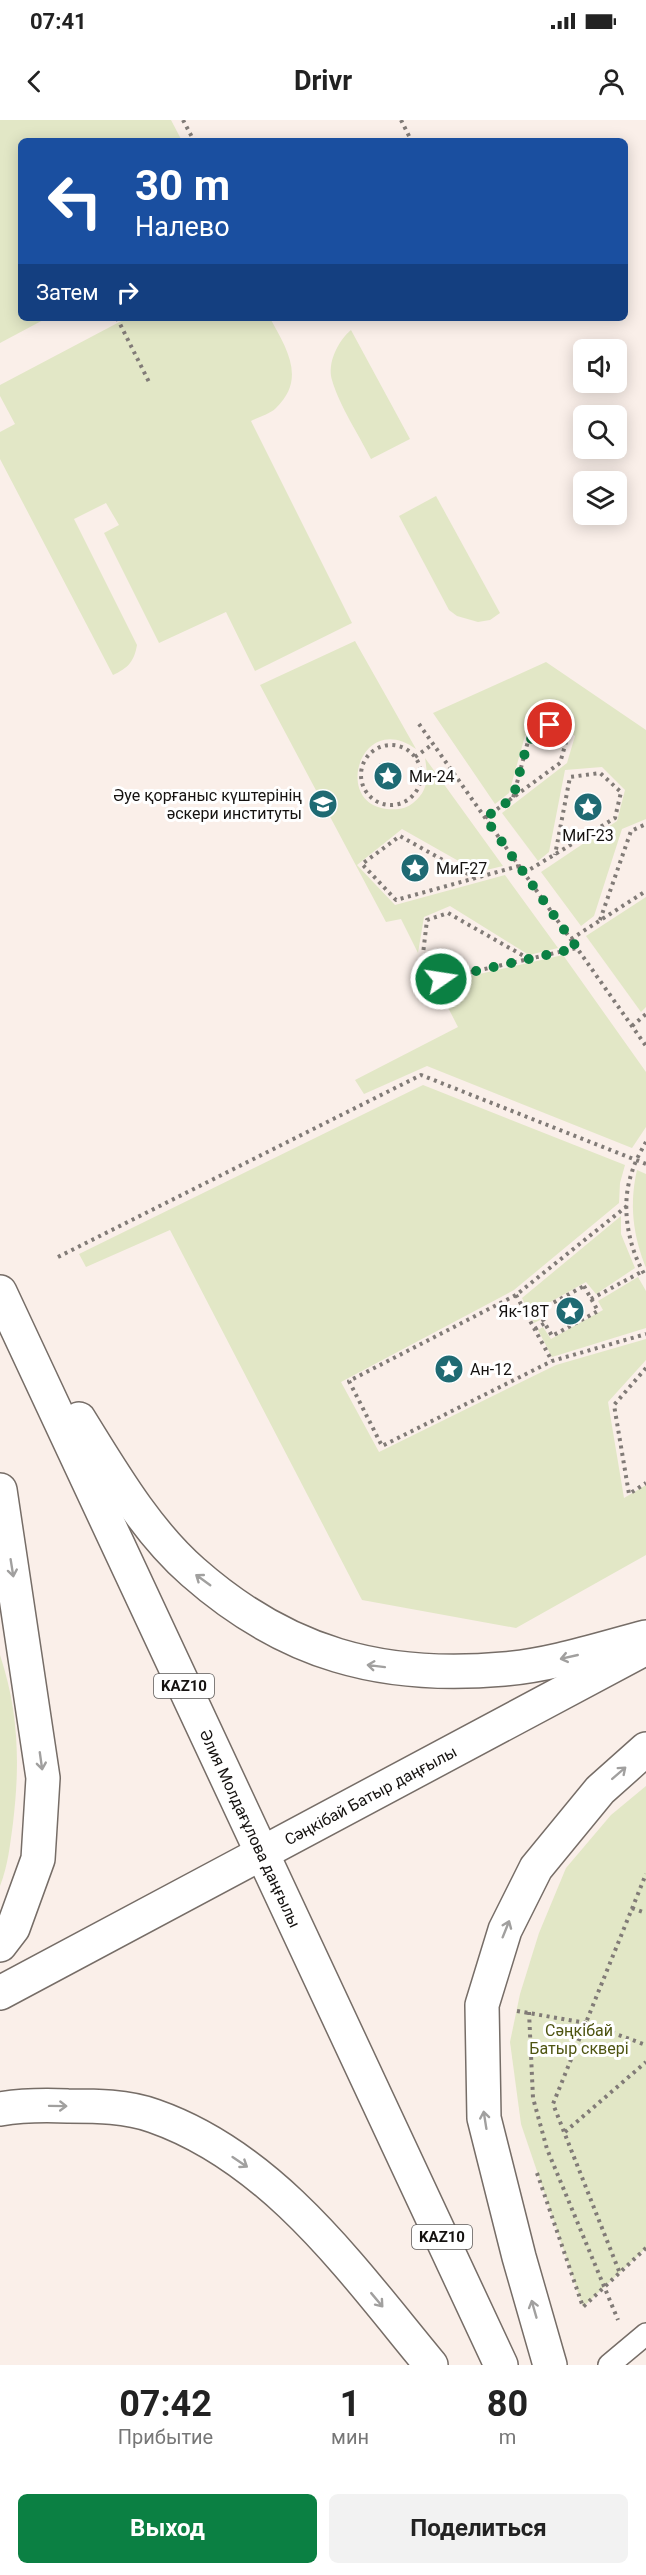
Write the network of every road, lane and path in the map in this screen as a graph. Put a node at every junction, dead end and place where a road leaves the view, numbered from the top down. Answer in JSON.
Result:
{"nodes":[{"id":1,"x":183,"y":120,"type":"edge"},
{"id":2,"x":401,"y":120,"type":"edge"},
{"id":3,"x":192,"y":138,"type":"edge"},
{"id":4,"x":410,"y":138,"type":"edge"},
{"id":5,"x":118,"y":321,"type":"edge"},
{"id":6,"x":149,"y":382,"type":"dead end"},
{"id":7,"x":419,"y":724,"type":"dead end"},
{"id":8,"x":434,"y":744,"type":"junction"},
{"id":9,"x":415,"y":757,"type":"junction"},
{"id":10,"x":513,"y":798,"type":"junction"},
{"id":11,"x":485,"y":818,"type":"junction"},
{"id":12,"x":646,"y":824,"type":"edge"},
{"id":13,"x":555,"y":855,"type":"junction"},
{"id":14,"x":519,"y":866,"type":"junction"},
{"id":15,"x":524,"y":873,"type":"junction"},
{"id":16,"x":475,"y":878,"type":"junction"},
{"id":17,"x":646,"y":891,"type":"edge"},
{"id":18,"x":600,"y":920,"type":"junction"},
{"id":19,"x":571,"y":939,"type":"junction"},
{"id":20,"x":577,"y":948,"type":"junction"},
{"id":21,"x":529,"y":959,"type":"junction"},
{"id":22,"x":646,"y":1014,"type":"edge"},
{"id":23,"x":632,"y":1026,"type":"junction"},
{"id":24,"x":646,"y":1046,"type":"edge"},
{"id":25,"x":646,"y":1142,"type":"edge"},
{"id":26,"x":637,"y":1161,"type":"junction"},
{"id":27,"x":646,"y":1164,"type":"edge"},
{"id":28,"x":627,"y":1206,"type":"junction"},
{"id":29,"x":58,"y":1257,"type":"dead end"},
{"id":30,"x":643,"y":1271,"type":"junction"},
{"id":31,"x":646,"y":1277,"type":"edge"},
{"id":32,"x":1,"y":1293,"type":"edge"},
{"id":33,"x":516,"y":1294,"type":"junction"},
{"id":34,"x":591,"y":1299,"type":"junction"},
{"id":35,"x":545,"y":1323,"type":"junction"},
{"id":36,"x":535,"y":1329,"type":"junction"},
{"id":37,"x":646,"y":1334,"type":"edge"},
{"id":38,"x":552,"y":1361,"type":"junction"},
{"id":39,"x":646,"y":1368,"type":"edge"},
{"id":40,"x":646,"y":1483,"type":"edge"},
{"id":41,"x":0,"y":1490,"type":"edge"},
{"id":42,"x":646,"y":1638,"type":"edge"},
{"id":43,"x":646,"y":1648,"type":"edge"},
{"id":44,"x":646,"y":1749,"type":"edge"},
{"id":45,"x":261,"y":1854,"type":"junction"},
{"id":46,"x":646,"y":1874,"type":"edge"},
{"id":47,"x":632,"y":1908,"type":"junction"},
{"id":48,"x":646,"y":1913,"type":"edge"},
{"id":49,"x":0,"y":1945,"type":"edge"},
{"id":50,"x":0,"y":1993,"type":"edge"},
{"id":51,"x":518,"y":2002,"type":"dead end"},
{"id":52,"x":517,"y":2010,"type":"junction"},
{"id":53,"x":529,"y":2012,"type":"junction"},
{"id":54,"x":515,"y":2021,"type":"dead end"},
{"id":55,"x":586,"y":2023,"type":"junction"},
{"id":56,"x":646,"y":2045,"type":"edge"},
{"id":57,"x":646,"y":2062,"type":"edge"},
{"id":58,"x":0,"y":2109,"type":"edge"},
{"id":59,"x":564,"y":2132,"type":"junction"},
{"id":60,"x":535,"y":2167,"type":"dead end"},
{"id":61,"x":646,"y":2248,"type":"edge"},
{"id":62,"x":619,"y":2271,"type":"junction"},
{"id":63,"x":603,"y":2287,"type":"junction"},
{"id":64,"x":638,"y":2341,"type":"edge"},
{"id":65,"x":431,"y":2365,"type":"edge"},
{"id":66,"x":501,"y":2365,"type":"edge"},
{"id":67,"x":550,"y":2365,"type":"edge"},
{"id":68,"x":609,"y":2365,"type":"edge"}],
"edges":[{"from":1,"to":3,"type":"path"},
{"from":2,"to":4,"type":"path"},
{"from":5,"to":6,"type":"path"},
{"from":7,"to":8,"type":"path"},
{"from":8,"to":9,"type":"path"},
{"from":8,"to":11,"type":"path"},
{"from":9,"to":9,"type":"path"},
{"from":10,"to":10,"type":"path"},
{"from":10,"to":11,"type":"path"},
{"from":11,"to":14,"type":"path"},
{"from":12,"to":18,"type":"path"},
{"from":13,"to":13,"type":"path"},
{"from":13,"to":15,"type":"path"},
{"from":14,"to":15,"type":"path"},
{"from":14,"to":16,"type":"path"},
{"from":15,"to":19,"type":"path"},
{"from":16,"to":16,"type":"path"},
{"from":17,"to":18,"type":"path"},
{"from":18,"to":19,"type":"path"},
{"from":19,"to":20,"type":"path"},
{"from":20,"to":21,"type":"path"},
{"from":20,"to":23,"type":"path"},
{"from":21,"to":21,"type":"path"},
{"from":22,"to":23,"type":"path"},
{"from":23,"to":24,"type":"path"},
{"from":25,"to":26,"type":"path"},
{"from":26,"to":27,"type":"path"},
{"from":26,"to":28,"type":"path"},
{"from":26,"to":29,"type":"path"},
{"from":28,"to":30,"type":"path"},
{"from":28,"to":33,"type":"path"},
{"from":30,"to":31,"type":"path"},
{"from":30,"to":34,"type":"path"},
{"from":42,"to":32,"type":"main road","one_way":true},
{"from":32,"to":45,"type":"main road","name":"Әлия Молдағұлова даңғылы","number":"KAZ10"},
{"from":33,"to":36,"type":"path"},
{"from":33,"to":38,"type":"path"},
{"from":34,"to":35,"type":"path"},
{"from":34,"to":35,"type":"path"},
{"from":35,"to":36,"type":"path"},
{"from":36,"to":38,"type":"path"},
{"from":37,"to":38,"type":"path"},
{"from":39,"to":40,"type":"path"},
{"from":41,"to":49,"type":"main road","one_way":true},
{"from":43,"to":45,"type":"main road","name":"Сәңкібай Батыр даңғылы"},
{"from":67,"to":44,"type":"main road","one_way":true},
{"from":45,"to":50,"type":"main road","name":"Сәңкібай Батыр даңғылы"},
{"from":45,"to":66,"type":"main road","name":"Әлия Молдағұлова даңғылы","number":"KAZ10"},
{"from":46,"to":47,"type":"path"},
{"from":47,"to":48,"type":"path"},
{"from":47,"to":55,"type":"path"},
{"from":51,"to":52,"type":"path"},
{"from":52,"to":53,"type":"path"},
{"from":52,"to":54,"type":"path"},
{"from":53,"to":55,"type":"path"},
{"from":53,"to":63,"type":"path"},
{"from":55,"to":56,"type":"path"},
{"from":55,"to":59,"type":"path"},
{"from":57,"to":59,"type":"path"},
{"from":58,"to":65,"type":"main road","one_way":true},
{"from":59,"to":62,"type":"path"},
{"from":60,"to":63,"type":"path"},
{"from":61,"to":62,"type":"path"},
{"from":62,"to":63,"type":"path"},
{"from":63,"to":64,"type":"path"},
{"from":64,"to":68,"type":"lane"}]}
